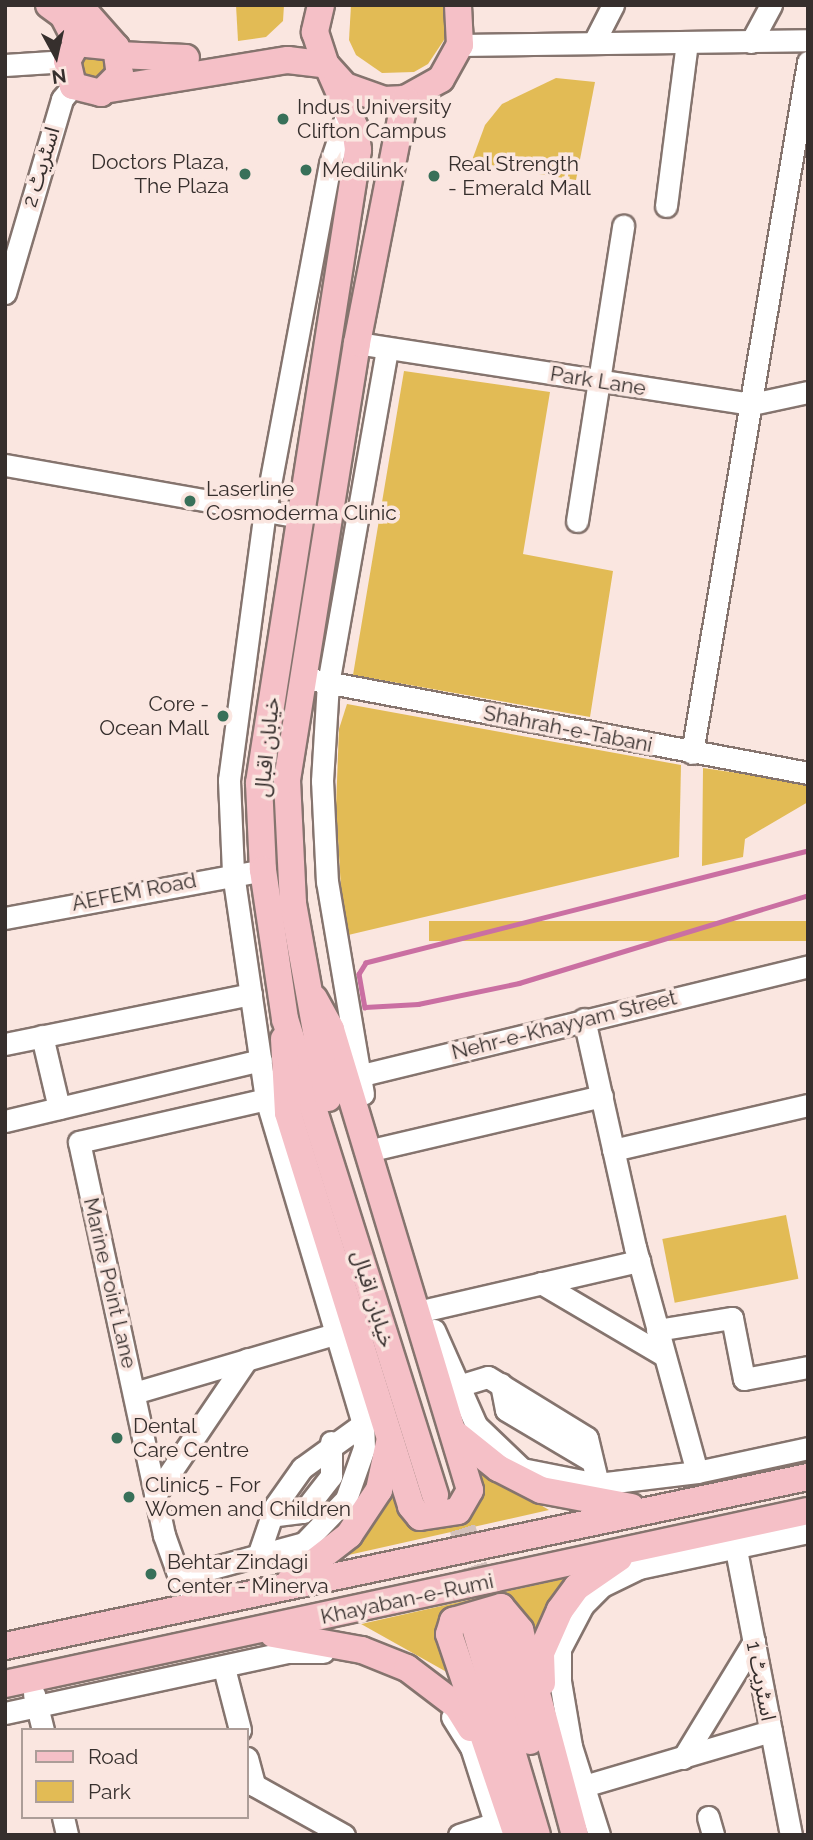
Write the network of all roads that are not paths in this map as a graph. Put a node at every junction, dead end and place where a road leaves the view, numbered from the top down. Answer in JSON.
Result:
{"nodes":[{"id":1,"x":49,"y":5,"type":"edge"},
{"id":2,"x":79,"y":5,"type":"edge"},
{"id":3,"x":321,"y":5,"type":"edge"},
{"id":4,"x":458,"y":5,"type":"edge"},
{"id":5,"x":613,"y":5,"type":"edge"},
{"id":6,"x":771,"y":5,"type":"edge"},
{"id":7,"x":315,"y":32,"type":"junction"},
{"id":8,"x":808,"y":40,"type":"edge"},
{"id":9,"x":751,"y":41,"type":"junction"},
{"id":10,"x":594,"y":42,"type":"junction"},
{"id":11,"x":687,"y":42,"type":"junction"},
{"id":12,"x":460,"y":45,"type":"junction"},
{"id":13,"x":117,"y":51,"type":"junction"},
{"id":14,"x":808,"y":62,"type":"edge"},
{"id":15,"x":73,"y":63,"type":"junction"},
{"id":16,"x":5,"y":65,"type":"edge"},
{"id":17,"x":328,"y":68,"type":"junction"},
{"id":18,"x":110,"y":89,"type":"junction"},
{"id":19,"x":405,"y":99,"type":"junction"},
{"id":20,"x":348,"y":110,"type":"junction"},
{"id":21,"x":397,"y":133,"type":"junction"},
{"id":22,"x":355,"y":173,"type":"junction"},
{"id":23,"x":666,"y":206,"type":"dead end"},
{"id":24,"x":623,"y":226,"type":"dead end"},
{"id":25,"x":5,"y":293,"type":"edge"},
{"id":26,"x":357,"y":343,"type":"junction"},
{"id":27,"x":387,"y":349,"type":"junction"},
{"id":28,"x":289,"y":381,"type":"junction"},
{"id":29,"x":600,"y":381,"type":"junction"},
{"id":30,"x":318,"y":388,"type":"junction"},
{"id":31,"x":808,"y":392,"type":"edge"},
{"id":32,"x":752,"y":404,"type":"junction"},
{"id":33,"x":5,"y":465,"type":"edge"},
{"id":34,"x":265,"y":511,"type":"junction"},
{"id":35,"x":299,"y":517,"type":"junction"},
{"id":36,"x":577,"y":521,"type":"dead end"},
{"id":37,"x":303,"y":676,"type":"junction"},
{"id":38,"x":328,"y":684,"type":"junction"},
{"id":39,"x":692,"y":753,"type":"junction"},
{"id":40,"x":808,"y":773,"type":"edge"},
{"id":41,"x":263,"y":870,"type":"junction"},
{"id":42,"x":233,"y":872,"type":"junction"},
{"id":43,"x":5,"y":918,"type":"edge"},
{"id":44,"x":808,"y":965,"type":"edge"},
{"id":45,"x":251,"y":993,"type":"junction"},
{"id":46,"x":285,"y":1018,"type":"junction"},
{"id":47,"x":584,"y":1019,"type":"junction"},
{"id":48,"x":42,"y":1036,"type":"junction"},
{"id":49,"x":5,"y":1044,"type":"edge"},
{"id":50,"x":261,"y":1060,"type":"junction"},
{"id":51,"x":340,"y":1073,"type":"junction"},
{"id":52,"x":602,"y":1096,"type":"junction"},
{"id":53,"x":267,"y":1099,"type":"junction"},
{"id":54,"x":808,"y":1105,"type":"edge"},
{"id":55,"x":59,"y":1108,"type":"junction"},
{"id":56,"x":5,"y":1121,"type":"edge"},
{"id":57,"x":380,"y":1148,"type":"junction"},
{"id":58,"x":613,"y":1150,"type":"junction"},
{"id":59,"x":639,"y":1261,"type":"junction"},
{"id":60,"x":541,"y":1283,"type":"junction"},
{"id":61,"x":426,"y":1310,"type":"junction"},
{"id":62,"x":657,"y":1330,"type":"junction"},
{"id":63,"x":335,"y":1334,"type":"junction"},
{"id":64,"x":663,"y":1355,"type":"junction"},
{"id":65,"x":247,"y":1359,"type":"junction"},
{"id":66,"x":808,"y":1367,"type":"edge"},
{"id":67,"x":455,"y":1387,"type":"junction"},
{"id":68,"x":134,"y":1392,"type":"junction"},
{"id":69,"x":363,"y":1424,"type":"junction"},
{"id":70,"x":453,"y":1432,"type":"junction"},
{"id":71,"x":390,"y":1434,"type":"junction"},
{"id":72,"x":808,"y":1448,"type":"edge"},
{"id":73,"x":743,"y":1462,"type":"junction"},
{"id":74,"x":697,"y":1472,"type":"junction"},
{"id":75,"x":808,"y":1477,"type":"edge"},
{"id":76,"x":598,"y":1484,"type":"junction"},
{"id":77,"x":754,"y":1488,"type":"junction"},
{"id":78,"x":155,"y":1495,"type":"junction"},
{"id":79,"x":657,"y":1510,"type":"junction"},
{"id":80,"x":808,"y":1511,"type":"edge"},
{"id":81,"x":808,"y":1532,"type":"edge"},
{"id":82,"x":734,"y":1537,"type":"junction"},
{"id":83,"x":313,"y":1552,"type":"junction"},
{"id":84,"x":637,"y":1558,"type":"junction"},
{"id":85,"x":257,"y":1559,"type":"junction"},
{"id":86,"x":179,"y":1577,"type":"junction"},
{"id":87,"x":274,"y":1591,"type":"junction"},
{"id":88,"x":201,"y":1604,"type":"junction"},
{"id":89,"x":253,"y":1631,"type":"junction"},
{"id":90,"x":754,"y":1640,"type":"junction"},
{"id":91,"x":314,"y":1645,"type":"junction"},
{"id":92,"x":5,"y":1646,"type":"edge"},
{"id":93,"x":224,"y":1668,"type":"junction"},
{"id":94,"x":18,"y":1681,"type":"edge"},
{"id":95,"x":44,"y":1705,"type":"junction"},
{"id":96,"x":5,"y":1713,"type":"edge"},
{"id":97,"x":43,"y":1728,"type":"edge"},
{"id":98,"x":55,"y":1728,"type":"edge"},
{"id":99,"x":239,"y":1728,"type":"edge"},
{"id":100,"x":544,"y":1731,"type":"junction"},
{"id":101,"x":771,"y":1731,"type":"junction"},
{"id":102,"x":480,"y":1748,"type":"junction"},
{"id":103,"x":683,"y":1758,"type":"junction"},
{"id":104,"x":248,"y":1762,"type":"edge"},
{"id":105,"x":584,"y":1786,"type":"junction"},
{"id":106,"x":796,"y":1827,"type":"edge"},
{"id":107,"x":503,"y":1831,"type":"edge"},
{"id":108,"x":344,"y":1835,"type":"edge"},
{"id":109,"x":459,"y":1835,"type":"edge"},
{"id":110,"x":537,"y":1835,"type":"edge"},
{"id":111,"x":561,"y":1835,"type":"edge"},
{"id":112,"x":575,"y":1835,"type":"edge"},
{"id":113,"x":599,"y":1835,"type":"edge"}],
"edges":[{"from":1,"to":15,"type":"main road"},
{"from":2,"to":13,"type":"main road"},
{"from":3,"to":7,"type":"main road"},
{"from":4,"to":12,"type":"main road"},
{"from":5,"to":10,"type":"street"},
{"from":6,"to":9,"type":"street"},
{"from":7,"to":13,"type":"main road"},
{"from":7,"to":17,"type":"main road","name":"خیابان اقبال"},
{"from":8,"to":9,"type":"street"},
{"from":9,"to":11,"type":"street"},
{"from":10,"to":11,"type":"street"},
{"from":10,"to":12,"type":"street"},
{"from":11,"to":23,"type":"street"},
{"from":12,"to":19,"type":"main road"},
{"from":13,"to":15,"type":"main road"},
{"from":13,"to":18,"type":"main road"},
{"from":14,"to":32,"type":"street"},
{"from":15,"to":16,"type":"street"},
{"from":15,"to":18,"type":"main road"},
{"from":15,"to":25,"type":"street","name":"اسٹریٹ 2"},
{"from":17,"to":18,"type":"main road"},
{"from":17,"to":19,"type":"main road"},
{"from":17,"to":20,"type":"main road","name":"خیابان اقبال"},
{"from":19,"to":21,"type":"main road","name":"خیابان اقبال"},
{"from":20,"to":22,"type":"main road","name":"خیابان اقبال"},
{"from":20,"to":28,"type":"street"},
{"from":21,"to":22,"type":"main road"},
{"from":21,"to":26,"type":"main road","name":"خیابان اقبال"},
{"from":22,"to":30,"type":"main road","name":"خیابان اقبال"},
{"from":24,"to":29,"type":"street"},
{"from":26,"to":27,"type":"street","name":"Park Lane"},
{"from":26,"to":37,"type":"main road","name":"خیابان اقبال"},
{"from":27,"to":29,"type":"street","name":"Park Lane"},
{"from":27,"to":38,"type":"street"},
{"from":28,"to":30,"type":"street"},
{"from":28,"to":34,"type":"street"},
{"from":29,"to":32,"type":"street","name":"Park Lane"},
{"from":29,"to":36,"type":"street"},
{"from":30,"to":35,"type":"main road","name":"خیابان اقبال"},
{"from":31,"to":32,"type":"street","name":"Park Lane"},
{"from":32,"to":39,"type":"street"},
{"from":33,"to":34,"type":"street"},
{"from":34,"to":35,"type":"street"},
{"from":34,"to":42,"type":"street"},
{"from":35,"to":41,"type":"main road","name":"خیابان اقبال"},
{"from":37,"to":38,"type":"street","name":"Shahrah-e-Tabani"},
{"from":37,"to":51,"type":"main road","name":"خیابان اقبال"},
{"from":38,"to":39,"type":"street","name":"Shahrah-e-Tabani"},
{"from":38,"to":51,"type":"street"},
{"from":39,"to":40,"type":"street","name":"Shahrah-e-Tabani"},
{"from":41,"to":42,"type":"street","name":"AEFEM Road"},
{"from":41,"to":46,"type":"main road","name":"خیابان اقبال"},
{"from":42,"to":43,"type":"street","name":"AEFEM Road"},
{"from":42,"to":45,"type":"street"},
{"from":44,"to":47,"type":"street","name":"Nehr-e-Khayyam Street"},
{"from":45,"to":48,"type":"street"},
{"from":45,"to":50,"type":"street"},
{"from":46,"to":51,"type":"main road","name":"خیابان اقبال"},
{"from":46,"to":71,"type":"main road"},
{"from":47,"to":51,"type":"street","name":"Nehr-e-Khayyam Street"},
{"from":47,"to":52,"type":"street"},
{"from":48,"to":49,"type":"street"},
{"from":48,"to":55,"type":"street"},
{"from":50,"to":53,"type":"street"},
{"from":50,"to":55,"type":"street"},
{"from":51,"to":57,"type":"street"},
{"from":51,"to":70,"type":"main road"},
{"from":52,"to":57,"type":"street"},
{"from":52,"to":58,"type":"street"},
{"from":53,"to":63,"type":"street"},
{"from":53,"to":68,"type":"street","name":"Marine Point Lane"},
{"from":54,"to":58,"type":"street"},
{"from":55,"to":56,"type":"street"},
{"from":57,"to":61,"type":"street"},
{"from":58,"to":59,"type":"street"},
{"from":59,"to":60,"type":"street"},
{"from":59,"to":62,"type":"street"},
{"from":60,"to":61,"type":"street"},
{"from":60,"to":64,"type":"street"},
{"from":61,"to":67,"type":"street"},
{"from":62,"to":64,"type":"street"},
{"from":62,"to":66,"type":"street"},
{"from":63,"to":65,"type":"street"},
{"from":63,"to":69,"type":"street"},
{"from":64,"to":74,"type":"street"},
{"from":65,"to":68,"type":"street"},
{"from":65,"to":78,"type":"street"},
{"from":67,"to":76,"type":"street"},
{"from":67,"to":76,"type":"street"},
{"from":68,"to":78,"type":"street","name":"Marine Point Lane"},
{"from":69,"to":83,"type":"street"},
{"from":69,"to":85,"type":"street"},
{"from":70,"to":71,"type":"main road"},
{"from":70,"to":79,"type":"main road"},
{"from":71,"to":83,"type":"main road"},
{"from":72,"to":73,"type":"street"},
{"from":73,"to":74,"type":"street"},
{"from":73,"to":77,"type":"street"},
{"from":74,"to":76,"type":"street"},
{"from":75,"to":77,"type":"main road","name":"Khayaban-e-Rumi"},
{"from":77,"to":79,"type":"main road","name":"Khayaban-e-Rumi"},
{"from":78,"to":86,"type":"street","name":"Marine Point Lane"},
{"from":79,"to":87,"type":"main road","name":"Khayaban-e-Rumi"},
{"from":80,"to":82,"type":"main road","name":"Khayaban-e-Rumi"},
{"from":81,"to":82,"type":"street"},
{"from":82,"to":84,"type":"main road","name":"Khayaban-e-Rumi"},
{"from":82,"to":90,"type":"street","name":"اسٹریٹ 1"},
{"from":83,"to":85,"type":"street"},
{"from":83,"to":87,"type":"main road"},
{"from":84,"to":89,"type":"main road","name":"Khayaban-e-Rumi"},
{"from":84,"to":100,"type":"main road"},
{"from":84,"to":105,"type":"street"},
{"from":85,"to":86,"type":"street"},
{"from":86,"to":88,"type":"street","name":"Marine Point Lane"},
{"from":87,"to":88,"type":"main road","name":"Khayaban-e-Rumi"},
{"from":88,"to":92,"type":"main road","name":"Khayaban-e-Rumi"},
{"from":89,"to":91,"type":"main road"},
{"from":89,"to":94,"type":"main road","name":"Khayaban-e-Rumi"},
{"from":90,"to":101,"type":"street","name":"اسٹریٹ 1"},
{"from":90,"to":103,"type":"street"},
{"from":91,"to":93,"type":"street"},
{"from":91,"to":102,"type":"main road"},
{"from":93,"to":95,"type":"street"},
{"from":93,"to":99,"type":"street"},
{"from":94,"to":95,"type":"street"},
{"from":95,"to":96,"type":"street"},
{"from":95,"to":97,"type":"street"},
{"from":95,"to":98,"type":"street"},
{"from":100,"to":102,"type":"main road"},
{"from":100,"to":112,"type":"main road"},
{"from":101,"to":103,"type":"street"},
{"from":101,"to":106,"type":"street","name":"اسٹریٹ 1"},
{"from":102,"to":107,"type":"main road"},
{"from":103,"to":105,"type":"street"},
{"from":104,"to":108,"type":"street"},
{"from":105,"to":113,"type":"street"},
{"from":107,"to":109,"type":"street"},
{"from":110,"to":111,"type":"main road"}]}
